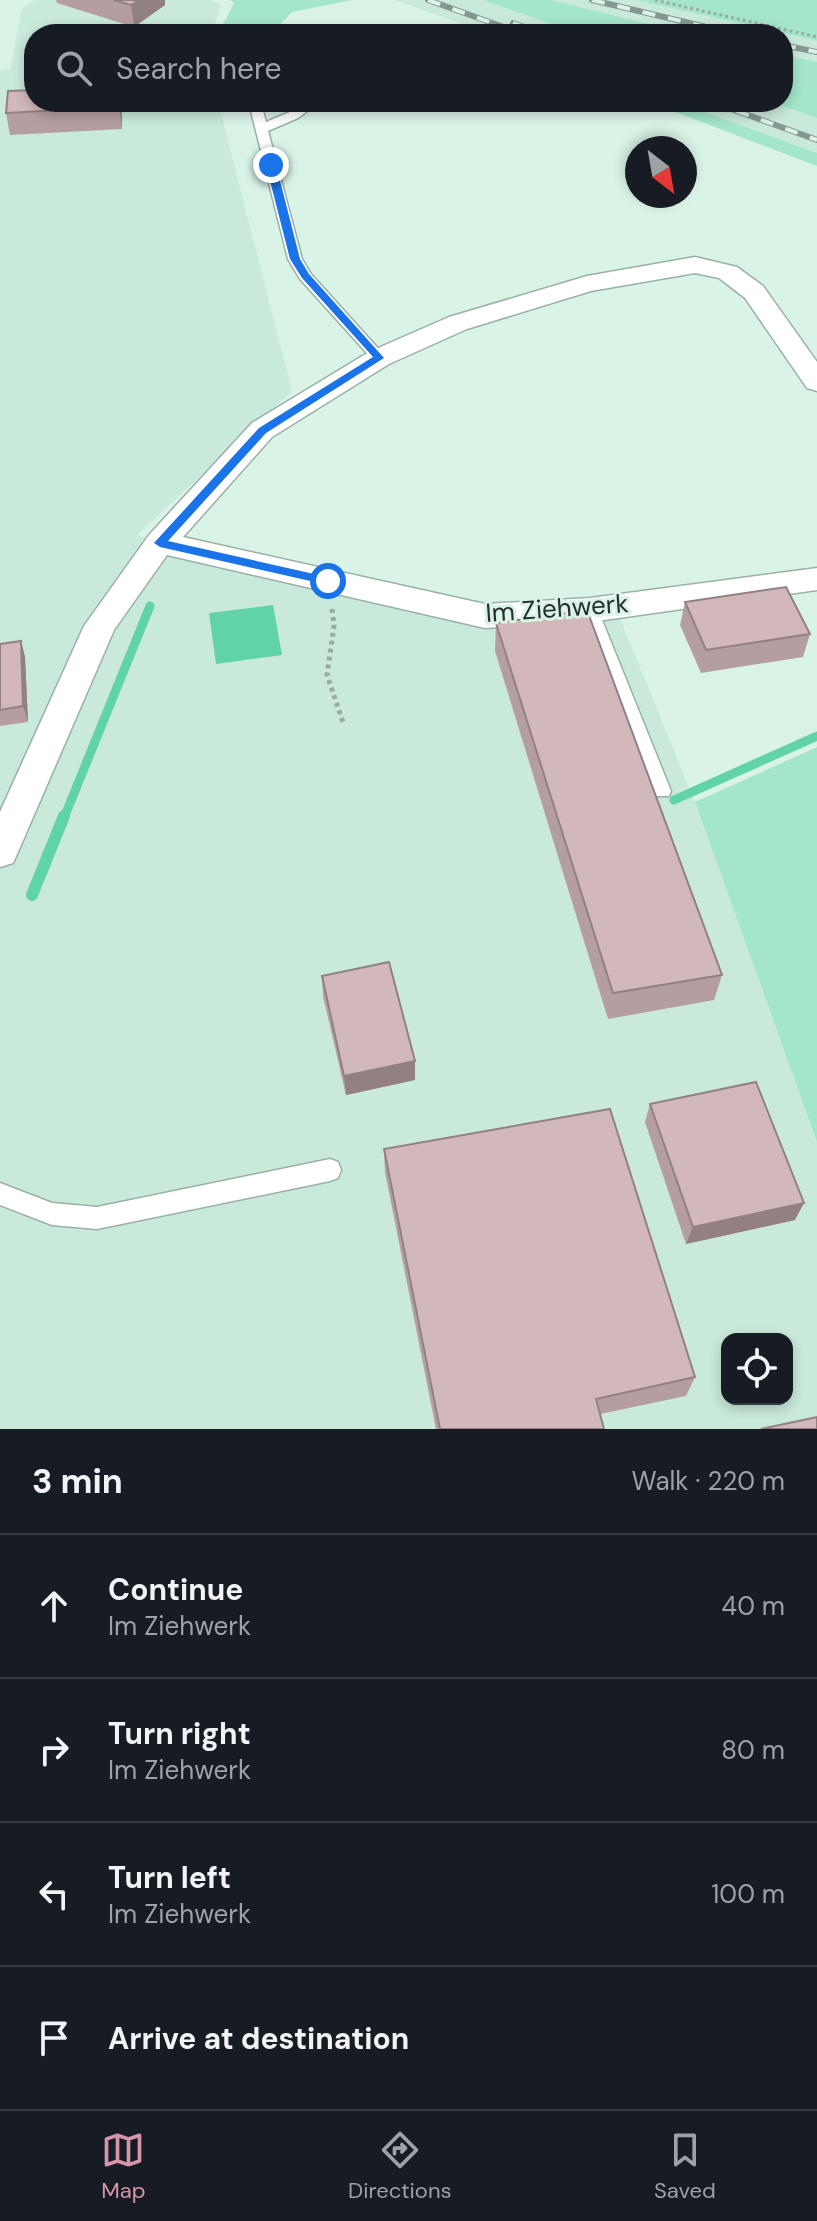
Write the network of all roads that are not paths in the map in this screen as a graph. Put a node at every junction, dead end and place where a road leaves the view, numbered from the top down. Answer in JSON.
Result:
{"nodes":[{"id":1,"x":257,"y":112,"type":"edge"},
{"id":2,"x":300,"y":112,"type":"edge"},
{"id":3,"x":262,"y":130,"type":"junction"},
{"id":4,"x":379,"y":358,"type":"junction"},
{"id":5,"x":817,"y":382,"type":"edge"},
{"id":6,"x":160,"y":543,"type":"junction"},
{"id":7,"x":817,"y":579,"type":"edge"},
{"id":8,"x":590,"y":610,"type":"junction"},
{"id":9,"x":662,"y":791,"type":"dead end"},
{"id":10,"x":0,"y":852,"type":"edge"},
{"id":11,"x":330,"y":1170,"type":"dead end"},
{"id":12,"x":0,"y":1194,"type":"edge"}],
"edges":[{"from":1,"to":3,"type":"lane"},
{"from":2,"to":3,"type":"lane"},
{"from":3,"to":4,"type":"lane"},
{"from":4,"to":5,"type":"street"},
{"from":4,"to":6,"type":"street"},
{"from":6,"to":8,"type":"street","name":"Im Ziehwerk"},
{"from":6,"to":10,"type":"street"},
{"from":7,"to":8,"type":"street","name":"Im Ziehwerk"},
{"from":8,"to":9,"type":"lane"},
{"from":11,"to":12,"type":"lane"}]}
